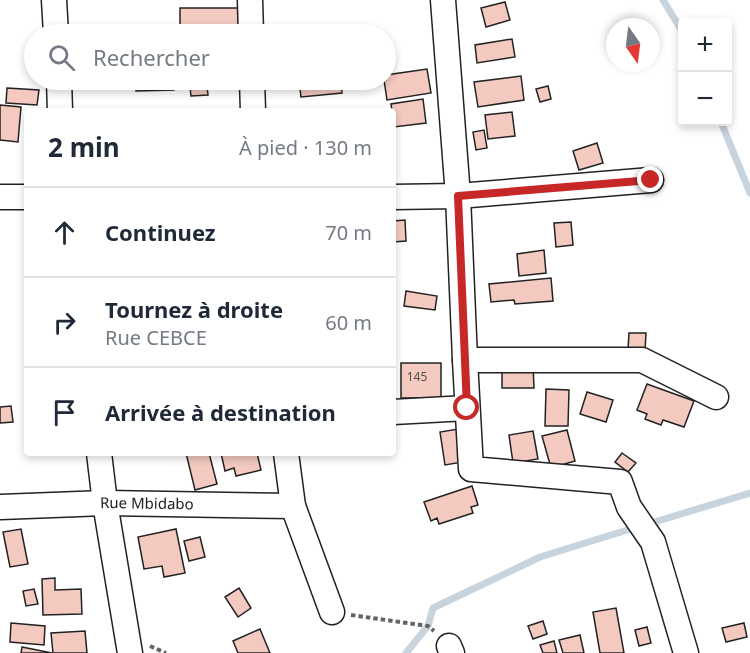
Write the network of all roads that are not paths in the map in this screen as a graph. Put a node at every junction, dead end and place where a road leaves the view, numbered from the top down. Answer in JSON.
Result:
{"nodes":[{"id":1,"x":54,"y":0,"type":"edge"},
{"id":2,"x":250,"y":0,"type":"edge"},
{"id":3,"x":443,"y":0,"type":"edge"},
{"id":4,"x":55,"y":24,"type":"edge"},
{"id":5,"x":251,"y":24,"type":"edge"},
{"id":6,"x":59,"y":90,"type":"edge"},
{"id":7,"x":252,"y":90,"type":"edge"},
{"id":8,"x":60,"y":108,"type":"edge"},
{"id":9,"x":253,"y":108,"type":"edge"},
{"id":10,"x":651,"y":180,"type":"dead end"},
{"id":11,"x":458,"y":196,"type":"junction"},
{"id":12,"x":0,"y":197,"type":"edge"},
{"id":13,"x":24,"y":197,"type":"edge"},
{"id":14,"x":396,"y":197,"type":"edge"},
{"id":15,"x":465,"y":360,"type":"junction"},
{"id":16,"x":716,"y":397,"type":"dead end"},
{"id":17,"x":467,"y":408,"type":"junction"},
{"id":18,"x":396,"y":412,"type":"edge"},
{"id":19,"x":99,"y":456,"type":"edge"},
{"id":20,"x":286,"y":456,"type":"edge"},
{"id":21,"x":105,"y":503,"type":"junction"},
{"id":22,"x":293,"y":506,"type":"junction"},
{"id":23,"x":0,"y":507,"type":"edge"},
{"id":24,"x":332,"y":612,"type":"road end"},
{"id":25,"x":130,"y":653,"type":"edge"},
{"id":26,"x":686,"y":653,"type":"edge"}],
"edges":[{"from":1,"to":4,"type":"street"},
{"from":2,"to":5,"type":"street"},
{"from":3,"to":11,"type":"street"},
{"from":6,"to":8,"type":"street"},
{"from":7,"to":9,"type":"street"},
{"from":10,"to":11,"type":"street"},
{"from":11,"to":14,"type":"street"},
{"from":11,"to":15,"type":"street"},
{"from":12,"to":13,"type":"street"},
{"from":15,"to":16,"type":"street"},
{"from":15,"to":17,"type":"street"},
{"from":17,"to":18,"type":"street"},
{"from":17,"to":26,"type":"street"},
{"from":19,"to":21,"type":"street"},
{"from":20,"to":22,"type":"street"},
{"from":21,"to":22,"type":"street","name":"Rue Mbidabo"},
{"from":21,"to":23,"type":"street","name":"Rue Mbidabo"},
{"from":21,"to":25,"type":"street"},
{"from":22,"to":24,"type":"street"}]}
